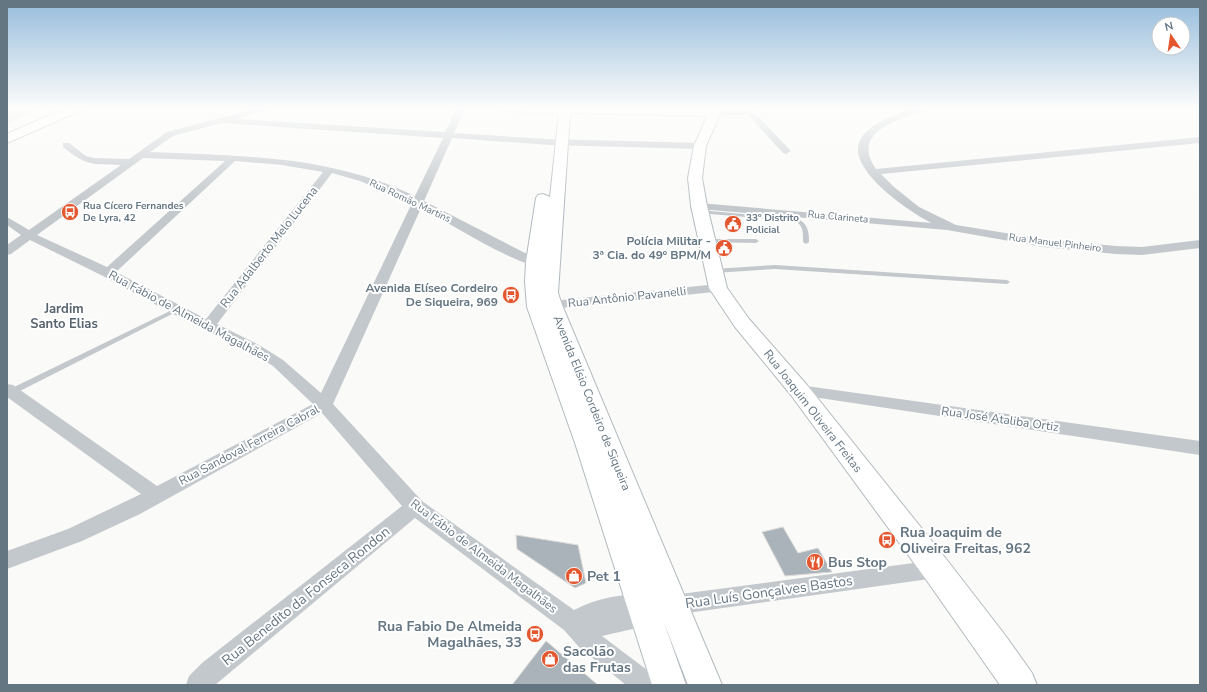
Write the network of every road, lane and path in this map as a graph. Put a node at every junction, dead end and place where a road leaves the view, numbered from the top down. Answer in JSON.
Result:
{"nodes":[{"id":1,"x":161,"y":140,"type":"edge"},
{"id":2,"x":446,"y":140,"type":"edge"},
{"id":3,"x":530,"y":140,"type":"edge"},
{"id":4,"x":703,"y":140,"type":"edge"},
{"id":5,"x":777,"y":140,"type":"edge"},
{"id":6,"x":866,"y":140,"type":"edge"},
{"id":7,"x":1197,"y":140,"type":"edge"},
{"id":8,"x":556,"y":142,"type":"junction"},
{"id":9,"x":1182,"y":142,"type":"junction"},
{"id":10,"x":66,"y":145,"type":"dead end"},
{"id":11,"x":700,"y":146,"type":"junction"},
{"id":12,"x":1200,"y":148,"type":"edge"},
{"id":13,"x":786,"y":152,"type":"dead end"},
{"id":14,"x":141,"y":155,"type":"junction"},
{"id":15,"x":232,"y":159,"type":"junction"},
{"id":16,"x":132,"y":162,"type":"junction"},
{"id":17,"x":330,"y":169,"type":"junction"},
{"id":18,"x":873,"y":172,"type":"junction"},
{"id":19,"x":417,"y":202,"type":"junction"},
{"id":20,"x":699,"y":209,"type":"junction"},
{"id":21,"x":916,"y":209,"type":"junction"},
{"id":22,"x":7,"y":220,"type":"edge"},
{"id":23,"x":910,"y":223,"type":"junction"},
{"id":24,"x":953,"y":228,"type":"junction"},
{"id":25,"x":29,"y":235,"type":"junction"},
{"id":26,"x":706,"y":241,"type":"junction"},
{"id":27,"x":756,"y":241,"type":"dead end"},
{"id":28,"x":806,"y":242,"type":"dead end"},
{"id":29,"x":1200,"y":244,"type":"edge"},
{"id":30,"x":7,"y":251,"type":"edge"},
{"id":31,"x":543,"y":262,"type":"junction"},
{"id":32,"x":108,"y":273,"type":"junction"},
{"id":33,"x":715,"y":280,"type":"junction"},
{"id":34,"x":1007,"y":282,"type":"dead end"},
{"id":35,"x":544,"y":306,"type":"junction"},
{"id":36,"x":176,"y":310,"type":"junction"},
{"id":37,"x":208,"y":326,"type":"junction"},
{"id":38,"x":9,"y":390,"type":"edge"},
{"id":39,"x":799,"y":390,"type":"junction"},
{"id":40,"x":324,"y":405,"type":"junction"},
{"id":41,"x":1200,"y":448,"type":"edge"},
{"id":42,"x":156,"y":495,"type":"junction"},
{"id":43,"x":415,"y":507,"type":"junction"},
{"id":44,"x":7,"y":560,"type":"edge"},
{"id":45,"x":936,"y":569,"type":"junction"},
{"id":46,"x":654,"y":608,"type":"junction"},
{"id":47,"x":572,"y":622,"type":"junction"},
{"id":48,"x":198,"y":685,"type":"edge"},
{"id":49,"x":646,"y":685,"type":"edge"},
{"id":50,"x":669,"y":685,"type":"edge"},
{"id":51,"x":705,"y":685,"type":"edge"},
{"id":52,"x":1020,"y":685,"type":"edge"}],
"edges":[{"from":1,"to":14,"type":"street"},
{"from":2,"to":19,"type":"street","name":"Rua Sandoval Ferreira Cabral"},
{"from":3,"to":8,"type":"street"},
{"from":4,"to":11,"type":"main road","name":"Rua Joaquim Oliveira Freitas"},
{"from":5,"to":13,"type":"street"},
{"from":6,"to":18,"type":"street","name":"Rua Manuel Pinheiro"},
{"from":7,"to":9,"type":"street"},
{"from":8,"to":11,"type":"street"},
{"from":8,"to":31,"type":"main road","name":"Avenida Elísio Cordeiro de Siqueira"},
{"from":9,"to":12,"type":"street"},
{"from":9,"to":18,"type":"street"},
{"from":10,"to":16,"type":"street"},
{"from":11,"to":20,"type":"main road","name":"Rua Joaquim Oliveira Freitas"},
{"from":14,"to":15,"type":"street","name":"Rua Romão Martins"},
{"from":14,"to":16,"type":"street"},
{"from":15,"to":17,"type":"street","name":"Rua Romão Martins"},
{"from":15,"to":32,"type":"street"},
{"from":16,"to":25,"type":"street"},
{"from":17,"to":19,"type":"street","name":"Rua Romão Martins"},
{"from":17,"to":37,"type":"street","name":"Rua Adalberto Melo Lucena"},
{"from":18,"to":21,"type":"street","name":"Rua Manuel Pinheiro"},
{"from":19,"to":31,"type":"street","name":"Rua Romão Martins"},
{"from":19,"to":40,"type":"street","name":"Rua Sandoval Ferreira Cabral"},
{"from":20,"to":23,"type":"street","name":"Rua Clarineta"},
{"from":20,"to":26,"type":"main road","name":"Rua Joaquim Oliveira Freitas"},
{"from":20,"to":28,"type":"lane"},
{"from":21,"to":23,"type":"street"},
{"from":21,"to":24,"type":"street","name":"Rua Manuel Pinheiro"},
{"from":22,"to":25,"type":"street","name":"Rua Fábio de Almeida Magalhães"},
{"from":23,"to":24,"type":"street","name":"Rua Clarineta"},
{"from":24,"to":29,"type":"street","name":"Rua Manuel Pinheiro"},
{"from":25,"to":30,"type":"street"},
{"from":25,"to":32,"type":"street","name":"Rua Fábio de Almeida Magalhães"},
{"from":26,"to":27,"type":"lane"},
{"from":26,"to":33,"type":"main road","name":"Rua Joaquim Oliveira Freitas"},
{"from":31,"to":35,"type":"main road","name":"Avenida Elísio Cordeiro de Siqueira"},
{"from":32,"to":36,"type":"street","name":"Rua Fábio de Almeida Magalhães"},
{"from":33,"to":34,"type":"lane"},
{"from":33,"to":35,"type":"street","name":"Rua Antônio Pavanelli"},
{"from":33,"to":39,"type":"main road","name":"Rua Joaquim Oliveira Freitas"},
{"from":35,"to":46,"type":"main road","name":"Avenida Elísio Cordeiro de Siqueira"},
{"from":35,"to":46,"type":"main road","name":"Avenida Elísio Cordeiro de Siqueira"},
{"from":36,"to":37,"type":"street","name":"Rua Fábio de Almeida Magalhães"},
{"from":36,"to":38,"type":"lane"},
{"from":37,"to":40,"type":"street","name":"Rua Fábio de Almeida Magalhães"},
{"from":38,"to":42,"type":"street"},
{"from":39,"to":41,"type":"street","name":"Rua José Ataliba Ortiz"},
{"from":39,"to":45,"type":"main road","name":"Rua Joaquim Oliveira Freitas"},
{"from":40,"to":42,"type":"street","name":"Rua Sandoval Ferreira Cabral"},
{"from":40,"to":43,"type":"street","name":"Rua Fábio de Almeida Magalhães"},
{"from":42,"to":44,"type":"street","name":"Rua Sandoval Ferreira Cabral"},
{"from":43,"to":47,"type":"street","name":"Rua Fábio de Almeida Magalhães"},
{"from":43,"to":48,"type":"street","name":"Rua Benedito da Fonseca Rondon"},
{"from":45,"to":46,"type":"street","name":"Rua Luís Gonçalves Bastos"},
{"from":45,"to":52,"type":"main road","name":"Rua Joaquim Oliveira Freitas"},
{"from":46,"to":47,"type":"street","name":"Rua Fábio de Almeida Magalhães"},
{"from":46,"to":50,"type":"main road","name":"Avenida Elísio Cordeiro de Siqueira"},
{"from":46,"to":51,"type":"main road","name":"Avenida Elísio Cordeiro de Siqueira"},
{"from":47,"to":49,"type":"street"}]}
